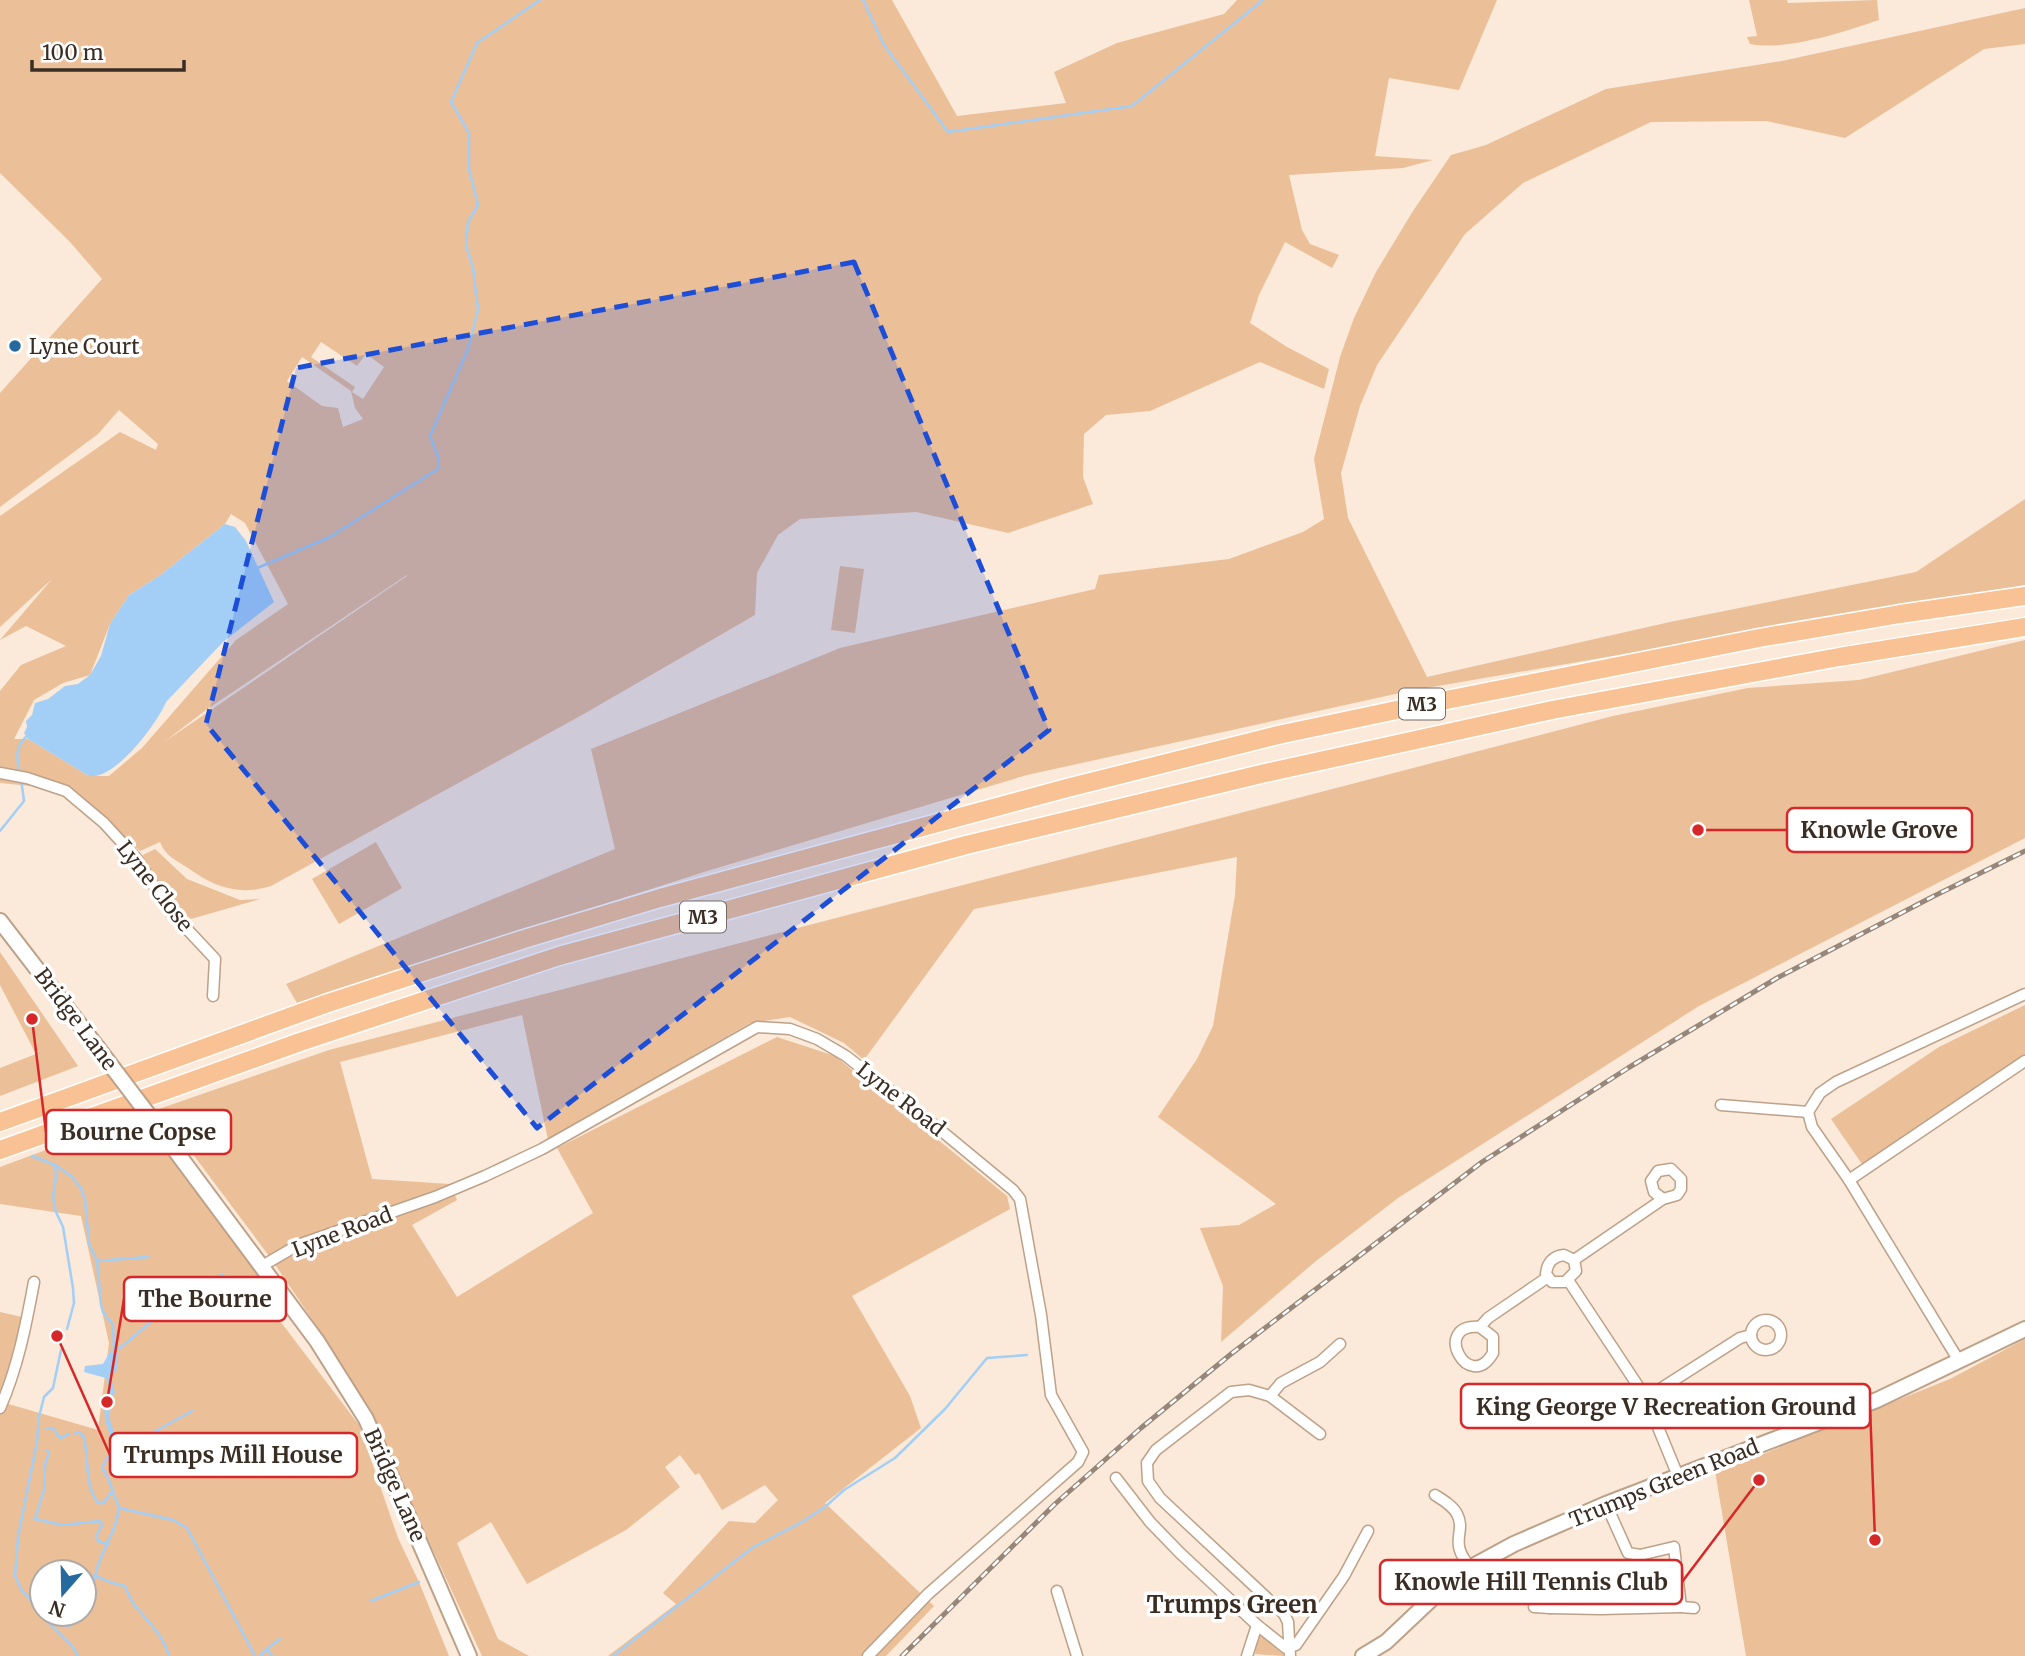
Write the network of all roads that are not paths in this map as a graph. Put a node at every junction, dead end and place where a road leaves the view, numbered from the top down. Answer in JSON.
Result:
{"nodes":[{"id":1,"x":2025,"y":596,"type":"edge"},
{"id":2,"x":2025,"y":626,"type":"edge"},
{"id":3,"x":0,"y":773,"type":"edge"},
{"id":4,"x":0,"y":921,"type":"edge"},
{"id":5,"x":2025,"y":994,"type":"edge"},
{"id":6,"x":213,"y":996,"type":"dead end"},
{"id":7,"x":2025,"y":1062,"type":"edge"},
{"id":8,"x":1721,"y":1105,"type":"dead end"},
{"id":9,"x":1808,"y":1112,"type":"junction"},
{"id":10,"x":0,"y":1122,"type":"edge"},
{"id":11,"x":0,"y":1150,"type":"edge"},
{"id":12,"x":1849,"y":1180,"type":"junction"},
{"id":13,"x":1663,"y":1199,"type":"dead end"},
{"id":14,"x":1574,"y":1260,"type":"junction"},
{"id":15,"x":262,"y":1266,"type":"junction"},
{"id":16,"x":1548,"y":1278,"type":"junction"},
{"id":17,"x":1568,"y":1280,"type":"junction"},
{"id":18,"x":34,"y":1282,"type":"dead end"},
{"id":19,"x":1480,"y":1327,"type":"junction"},
{"id":20,"x":2025,"y":1329,"type":"edge"},
{"id":21,"x":1751,"y":1335,"type":"dead end"},
{"id":22,"x":1339,"y":1344,"type":"dead end"},
{"id":23,"x":1959,"y":1361,"type":"junction"},
{"id":24,"x":1270,"y":1396,"type":"junction"},
{"id":25,"x":1646,"y":1398,"type":"junction"},
{"id":26,"x":0,"y":1408,"type":"edge"},
{"id":27,"x":1320,"y":1434,"type":"dead end"},
{"id":28,"x":1678,"y":1476,"type":"junction"},
{"id":29,"x":1116,"y":1478,"type":"dead end"},
{"id":30,"x":1435,"y":1495,"type":"dead end"},
{"id":31,"x":1606,"y":1504,"type":"junction"},
{"id":32,"x":1368,"y":1531,"type":"dead end"},
{"id":33,"x":1471,"y":1568,"type":"junction"},
{"id":34,"x":1539,"y":1576,"type":"dead end"},
{"id":35,"x":1057,"y":1591,"type":"dead end"},
{"id":36,"x":1534,"y":1607,"type":"dead end"},
{"id":37,"x":1681,"y":1607,"type":"junction"},
{"id":38,"x":1550,"y":1608,"type":"junction"},
{"id":39,"x":1694,"y":1608,"type":"dead end"},
{"id":40,"x":1257,"y":1625,"type":"junction"},
{"id":41,"x":1290,"y":1652,"type":"edge"},
{"id":42,"x":469,"y":1656,"type":"edge"},
{"id":43,"x":869,"y":1656,"type":"edge"},
{"id":44,"x":1077,"y":1656,"type":"edge"},
{"id":45,"x":1247,"y":1656,"type":"edge"},
{"id":46,"x":1363,"y":1656,"type":"edge"}],
"edges":[{"from":1,"to":10,"type":"highway","number":"M3"},
{"from":2,"to":11,"type":"highway","number":"M3"},
{"from":3,"to":6,"type":"street","name":"Lyne Close"},
{"from":4,"to":15,"type":"street","name":"Bridge Lane","bridge":true},
{"from":5,"to":9,"type":"street"},
{"from":7,"to":12,"type":"street"},
{"from":8,"to":9,"type":"street"},
{"from":9,"to":12,"type":"street"},
{"from":12,"to":23,"type":"street"},
{"from":13,"to":14,"type":"street"},
{"from":14,"to":16,"type":"street"},
{"from":14,"to":17,"type":"street"},
{"from":15,"to":42,"type":"street","name":"Bridge Lane"},
{"from":15,"to":43,"type":"street","name":"Lyne Road"},
{"from":16,"to":17,"type":"street"},
{"from":16,"to":19,"type":"street"},
{"from":17,"to":25,"type":"street"},
{"from":18,"to":26,"type":"street"},
{"from":19,"to":19,"type":"street"},
{"from":20,"to":23,"type":"street","name":"Trumps Green Road"},
{"from":21,"to":25,"type":"street"},
{"from":22,"to":24,"type":"street"},
{"from":23,"to":28,"type":"street","name":"Trumps Green Road"},
{"from":24,"to":27,"type":"street"},
{"from":24,"to":41,"type":"street"},
{"from":25,"to":28,"type":"street"},
{"from":28,"to":31,"type":"street","name":"Trumps Green Road"},
{"from":29,"to":40,"type":"street"},
{"from":30,"to":33,"type":"street"},
{"from":31,"to":33,"type":"street","name":"Trumps Green Road"},
{"from":31,"to":37,"type":"street"},
{"from":32,"to":41,"type":"street"},
{"from":33,"to":46,"type":"street","name":"Trumps Green Road"},
{"from":34,"to":38,"type":"street"},
{"from":35,"to":44,"type":"street"},
{"from":36,"to":38,"type":"street"},
{"from":37,"to":38,"type":"street"},
{"from":37,"to":39,"type":"street"},
{"from":40,"to":41,"type":"street"},
{"from":40,"to":45,"type":"street"}]}
